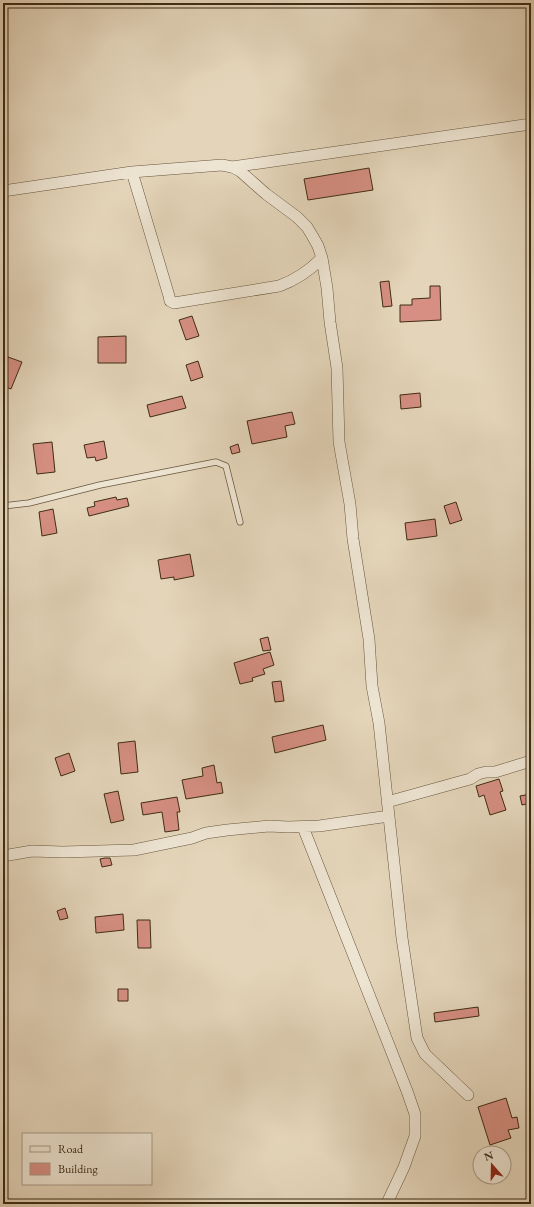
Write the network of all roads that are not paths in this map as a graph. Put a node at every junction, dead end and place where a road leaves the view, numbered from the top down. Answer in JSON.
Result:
{"nodes":[{"id":1,"x":531,"y":124,"type":"edge"},
{"id":2,"x":232,"y":167,"type":"junction"},
{"id":3,"x":132,"y":172,"type":"junction"},
{"id":4,"x":3,"y":191,"type":"edge"},
{"id":5,"x":322,"y":258,"type":"junction"},
{"id":6,"x":3,"y":506,"type":"edge"},
{"id":7,"x":240,"y":522,"type":"dead end"},
{"id":8,"x":531,"y":761,"type":"edge"},
{"id":9,"x":387,"y":802,"type":"junction"},
{"id":10,"x":389,"y":816,"type":"junction"},
{"id":11,"x":303,"y":827,"type":"junction"},
{"id":12,"x":3,"y":856,"type":"edge"},
{"id":13,"x":468,"y":1095,"type":"dead end"},
{"id":14,"x":386,"y":1204,"type":"edge"}],
"edges":[{"from":1,"to":2,"type":"street"},
{"from":2,"to":3,"type":"street"},
{"from":2,"to":5,"type":"street"},
{"from":3,"to":4,"type":"street"},
{"from":3,"to":5,"type":"street"},
{"from":5,"to":9,"type":"street"},
{"from":6,"to":7,"type":"lane"},
{"from":8,"to":9,"type":"street"},
{"from":9,"to":10,"type":"street"},
{"from":10,"to":11,"type":"street"},
{"from":10,"to":13,"type":"street"},
{"from":11,"to":12,"type":"street"},
{"from":11,"to":14,"type":"street"}]}
